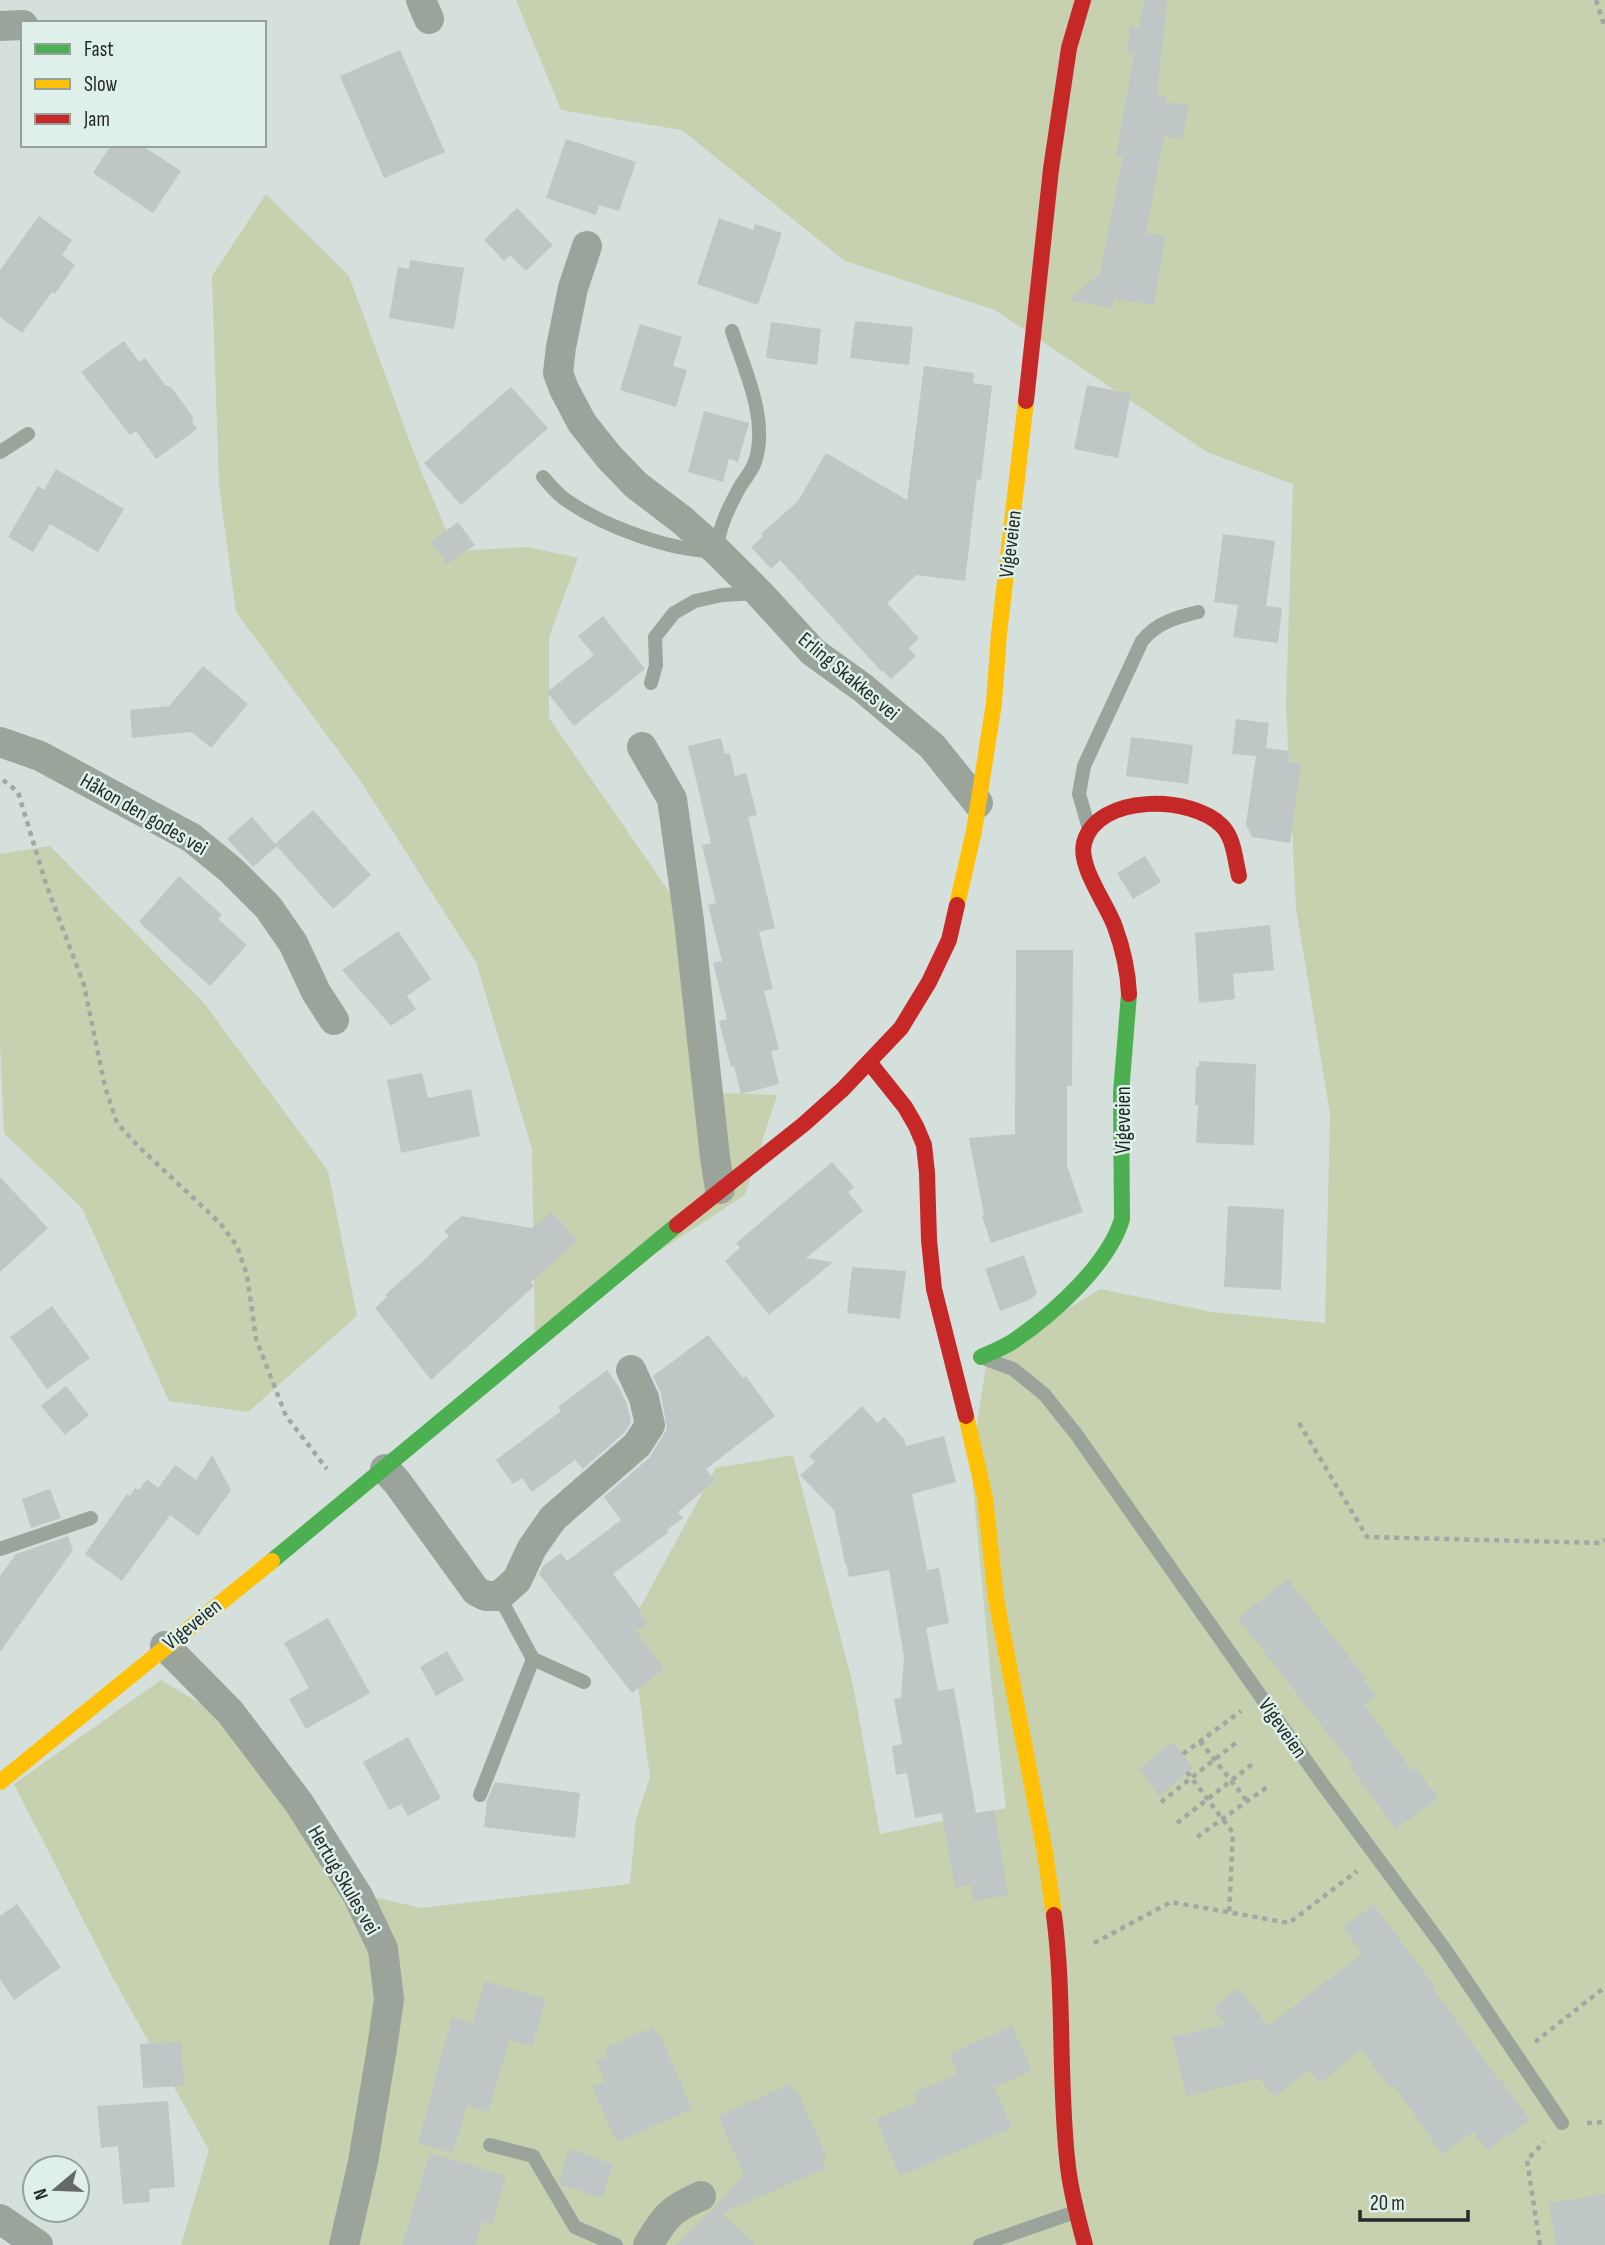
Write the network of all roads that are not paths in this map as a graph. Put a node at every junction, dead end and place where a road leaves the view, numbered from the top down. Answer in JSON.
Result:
{"nodes":[{"id":1,"x":1083,"y":0,"type":"edge"},
{"id":2,"x":21,"y":25,"type":"edge"},
{"id":3,"x":0,"y":26,"type":"edge"},
{"id":4,"x":587,"y":246,"type":"dead end"},
{"id":5,"x":732,"y":331,"type":"dead end"},
{"id":6,"x":28,"y":434,"type":"dead end"},
{"id":7,"x":0,"y":452,"type":"edge"},
{"id":8,"x":543,"y":477,"type":"dead end"},
{"id":9,"x":717,"y":551,"type":"junction"},
{"id":10,"x":759,"y":593,"type":"junction"},
{"id":11,"x":1198,"y":612,"type":"dead end"},
{"id":12,"x":651,"y":684,"type":"dead end"},
{"id":13,"x":0,"y":742,"type":"edge"},
{"id":14,"x":642,"y":747,"type":"dead end"},
{"id":15,"x":978,"y":803,"type":"junction"},
{"id":16,"x":1090,"y":829,"type":"junction"},
{"id":17,"x":1239,"y":876,"type":"dead end"},
{"id":18,"x":334,"y":1020,"type":"dead end"},
{"id":19,"x":869,"y":1062,"type":"junction"},
{"id":20,"x":720,"y":1189,"type":"junction"},
{"id":21,"x":946,"y":1345,"type":"junction"},
{"id":22,"x":981,"y":1357,"type":"junction"},
{"id":23,"x":631,"y":1370,"type":"dead end"},
{"id":24,"x":385,"y":1469,"type":"junction"},
{"id":25,"x":92,"y":1518,"type":"dead end"},
{"id":26,"x":0,"y":1549,"type":"edge"},
{"id":27,"x":499,"y":1596,"type":"junction"},
{"id":28,"x":165,"y":1646,"type":"junction"},
{"id":29,"x":533,"y":1658,"type":"junction"},
{"id":30,"x":584,"y":1682,"type":"dead end"},
{"id":31,"x":0,"y":1782,"type":"edge"},
{"id":32,"x":480,"y":1795,"type":"dead end"},
{"id":33,"x":1562,"y":2123,"type":"road end"},
{"id":34,"x":490,"y":2146,"type":"dead end"},
{"id":35,"x":701,"y":2196,"type":"dead end"},
{"id":36,"x":1076,"y":2212,"type":"junction"},
{"id":37,"x":0,"y":2219,"type":"edge"},
{"id":38,"x":38,"y":2245,"type":"edge"},
{"id":39,"x":344,"y":2245,"type":"edge"},
{"id":40,"x":617,"y":2245,"type":"edge"},
{"id":41,"x":648,"y":2245,"type":"edge"},
{"id":42,"x":980,"y":2245,"type":"edge"},
{"id":43,"x":1085,"y":2245,"type":"edge"}],
"edges":[{"from":1,"to":15,"type":"street","name":"Vigeveien"},
{"from":2,"to":3,"type":"street"},
{"from":4,"to":9,"type":"street","name":"Erling Skakkes vei"},
{"from":5,"to":9,"type":"lane"},
{"from":6,"to":7,"type":"lane"},
{"from":8,"to":9,"type":"lane"},
{"from":9,"to":10,"type":"street","name":"Erling Skakkes vei"},
{"from":10,"to":12,"type":"lane"},
{"from":10,"to":15,"type":"street","name":"Erling Skakkes vei"},
{"from":11,"to":16,"type":"lane","name":"Vigeveien"},
{"from":13,"to":18,"type":"street","name":"Håkon den godes vei"},
{"from":14,"to":20,"type":"street"},
{"from":15,"to":19,"type":"street","name":"Vigeveien"},
{"from":16,"to":17,"type":"street"},
{"from":16,"to":22,"type":"street","name":"Vigeveien"},
{"from":19,"to":20,"type":"street","name":"Vigeveien"},
{"from":19,"to":21,"type":"street"},
{"from":20,"to":24,"type":"street","name":"Vigeveien"},
{"from":21,"to":22,"type":"lane","name":"Vigeveien"},
{"from":21,"to":36,"type":"street"},
{"from":22,"to":33,"type":"lane","name":"Vigeveien"},
{"from":23,"to":27,"type":"street"},
{"from":24,"to":27,"type":"street"},
{"from":24,"to":28,"type":"street","name":"Vigeveien"},
{"from":25,"to":26,"type":"lane"},
{"from":27,"to":29,"type":"lane"},
{"from":28,"to":31,"type":"street","name":"Vigeveien"},
{"from":28,"to":39,"type":"street","name":"Hertug Skules vei"},
{"from":29,"to":30,"type":"lane"},
{"from":29,"to":32,"type":"lane"},
{"from":34,"to":40,"type":"lane"},
{"from":35,"to":41,"type":"street"},
{"from":36,"to":42,"type":"lane"},
{"from":36,"to":43,"type":"street"},
{"from":37,"to":38,"type":"street"}]}
